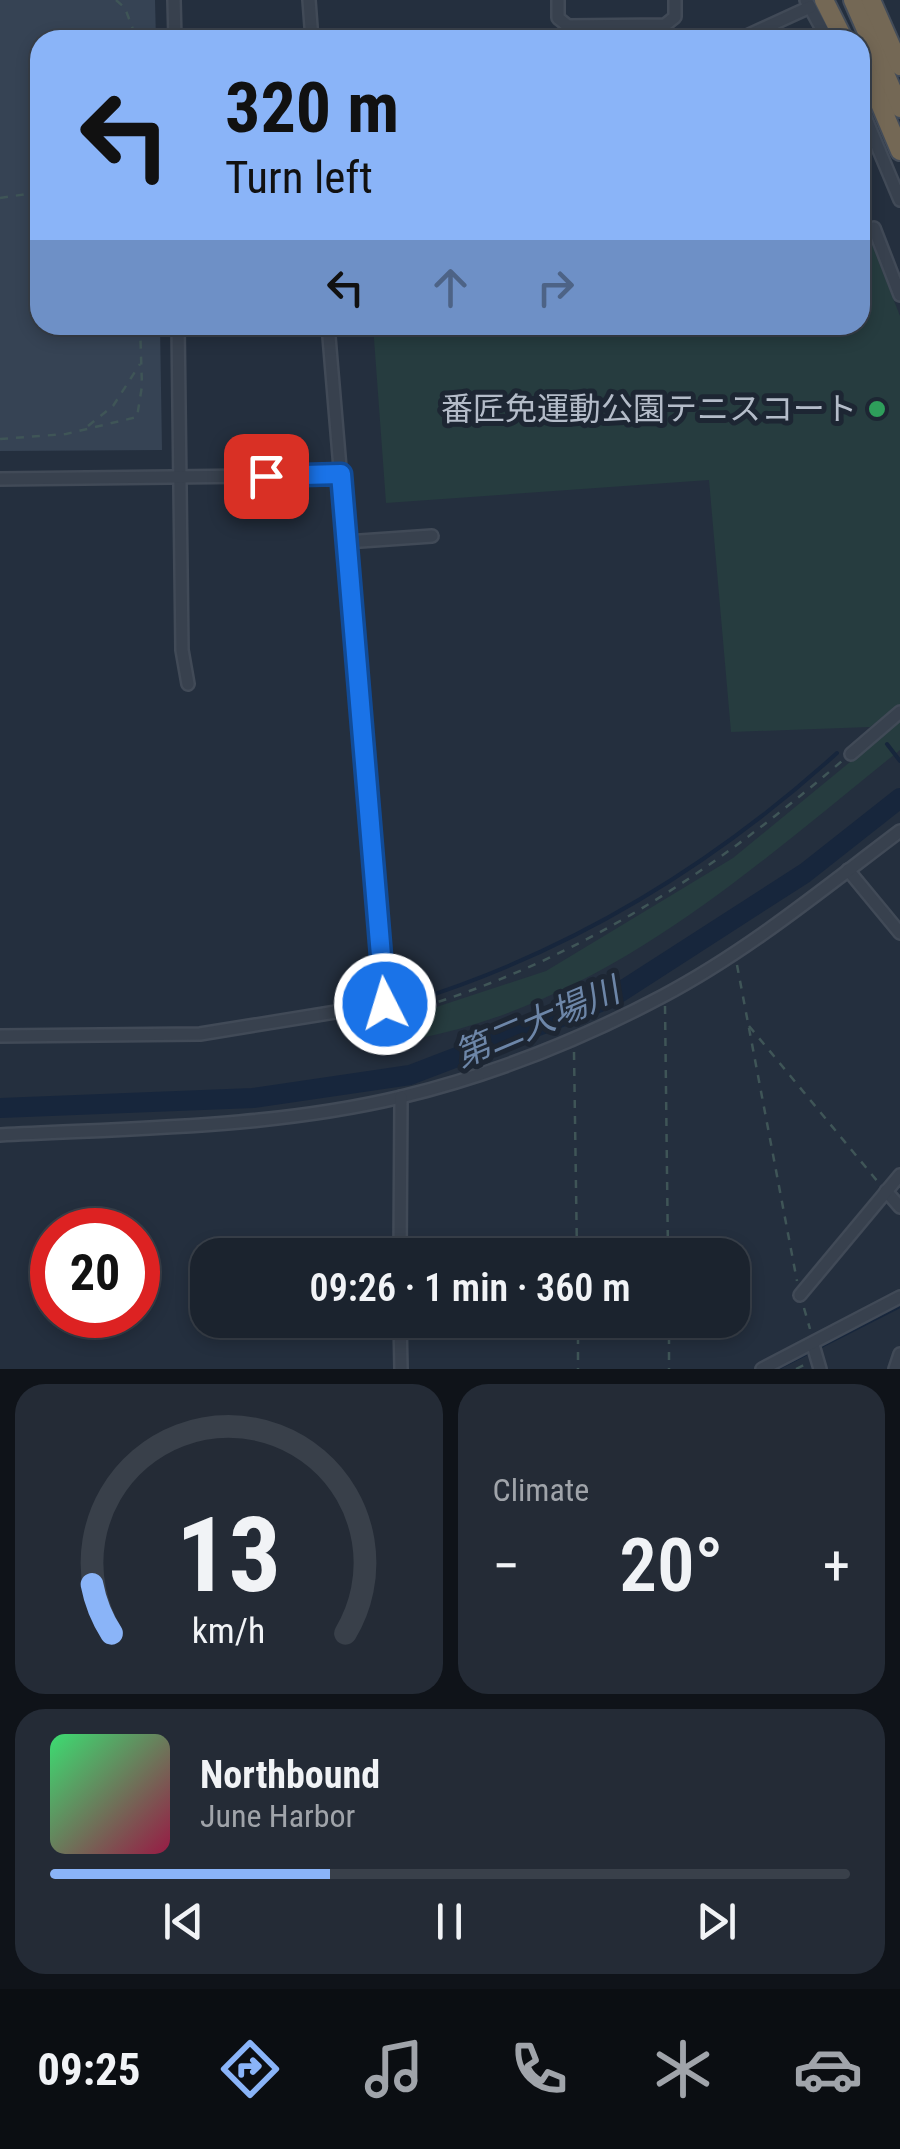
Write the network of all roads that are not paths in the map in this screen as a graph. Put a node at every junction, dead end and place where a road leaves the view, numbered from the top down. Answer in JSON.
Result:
{"nodes":[{"id":1,"x":174,"y":0,"type":"edge"},
{"id":2,"x":309,"y":0,"type":"edge"},
{"id":3,"x":558,"y":0,"type":"edge"},
{"id":4,"x":674,"y":0,"type":"edge"},
{"id":5,"x":836,"y":0,"type":"edge"},
{"id":6,"x":852,"y":0,"type":"edge"},
{"id":7,"x":813,"y":2,"type":"edge"},
{"id":8,"x":874,"y":4,"type":"edge"},
{"id":9,"x":175,"y":30,"type":"edge"},
{"id":10,"x":311,"y":30,"type":"edge"},
{"id":11,"x":758,"y":30,"type":"edge"},
{"id":12,"x":824,"y":30,"type":"edge"},
{"id":13,"x":836,"y":30,"type":"edge"},
{"id":14,"x":849,"y":30,"type":"edge"},
{"id":15,"x":865,"y":30,"type":"edge"},
{"id":16,"x":870,"y":40,"type":"edge"},
{"id":17,"x":900,"y":66,"type":"edge"},
{"id":18,"x":870,"y":79,"type":"edge"},
{"id":19,"x":870,"y":91,"type":"edge"},
{"id":20,"x":900,"y":108,"type":"edge"},
{"id":21,"x":891,"y":128,"type":"junction"},
{"id":22,"x":870,"y":129,"type":"edge"},
{"id":23,"x":900,"y":151,"type":"edge"},
{"id":24,"x":900,"y":200,"type":"edge"},
{"id":25,"x":874,"y":228,"type":"dead end"},
{"id":26,"x":900,"y":294,"type":"edge"},
{"id":27,"x":178,"y":335,"type":"edge"},
{"id":28,"x":329,"y":335,"type":"edge"},
{"id":29,"x":341,"y":474,"type":"junction"},
{"id":30,"x":180,"y":476,"type":"junction"},
{"id":31,"x":0,"y":479,"type":"edge"},
{"id":32,"x":432,"y":536,"type":"dead end"},
{"id":33,"x":346,"y":542,"type":"junction"},
{"id":34,"x":188,"y":684,"type":"dead end"},
{"id":35,"x":900,"y":712,"type":"edge"},
{"id":36,"x":851,"y":754,"type":"road end"},
{"id":37,"x":900,"y":832,"type":"edge"},
{"id":38,"x":848,"y":870,"type":"junction"},
{"id":39,"x":900,"y":933,"type":"edge"},
{"id":40,"x":0,"y":1036,"type":"edge"},
{"id":41,"x":400,"y":1097,"type":"junction"},
{"id":42,"x":0,"y":1135,"type":"edge"},
{"id":43,"x":900,"y":1174,"type":"edge"},
{"id":44,"x":886,"y":1191,"type":"junction"},
{"id":45,"x":900,"y":1207,"type":"edge"},
{"id":46,"x":400,"y":1238,"type":"edge"},
{"id":47,"x":800,"y":1294,"type":"road end"},
{"id":48,"x":900,"y":1297,"type":"edge"},
{"id":49,"x":400,"y":1338,"type":"edge"},
{"id":50,"x":816,"y":1352,"type":"edge"},
{"id":51,"x":900,"y":1354,"type":"edge"},
{"id":52,"x":400,"y":1369,"type":"edge"},
{"id":53,"x":762,"y":1369,"type":"edge"},
{"id":54,"x":895,"y":1369,"type":"edge"}],
"edges":[{"from":1,"to":9,"type":"street"},
{"from":2,"to":10,"type":"street"},
{"from":3,"to":4,"type":"street"},
{"from":5,"to":14,"type":"highway"},
{"from":6,"to":15,"type":"highway"},
{"from":7,"to":11,"type":"street"},
{"from":7,"to":12,"type":"street"},
{"from":7,"to":13,"type":"highway"},
{"from":8,"to":17,"type":"highway"},
{"from":16,"to":20,"type":"highway"},
{"from":18,"to":21,"type":"highway"},
{"from":19,"to":21,"type":"highway"},
{"from":21,"to":23,"type":"highway"},
{"from":22,"to":24,"type":"street"},
{"from":25,"to":26,"type":"street"},
{"from":27,"to":30,"type":"street"},
{"from":28,"to":29,"type":"street"},
{"from":29,"to":30,"type":"street"},
{"from":29,"to":33,"type":"street"},
{"from":30,"to":31,"type":"street"},
{"from":30,"to":34,"type":"street"},
{"from":32,"to":33,"type":"street"},
{"from":33,"to":40,"type":"street"},
{"from":35,"to":36,"type":"street"},
{"from":37,"to":38,"type":"street"},
{"from":38,"to":39,"type":"street"},
{"from":38,"to":41,"type":"street"},
{"from":41,"to":42,"type":"street"},
{"from":41,"to":46,"type":"street"},
{"from":43,"to":44,"type":"street"},
{"from":44,"to":45,"type":"street"},
{"from":44,"to":47,"type":"street"},
{"from":48,"to":50,"type":"street"},
{"from":49,"to":52,"type":"street"},
{"from":50,"to":53,"type":"street"},
{"from":51,"to":54,"type":"street"}]}
